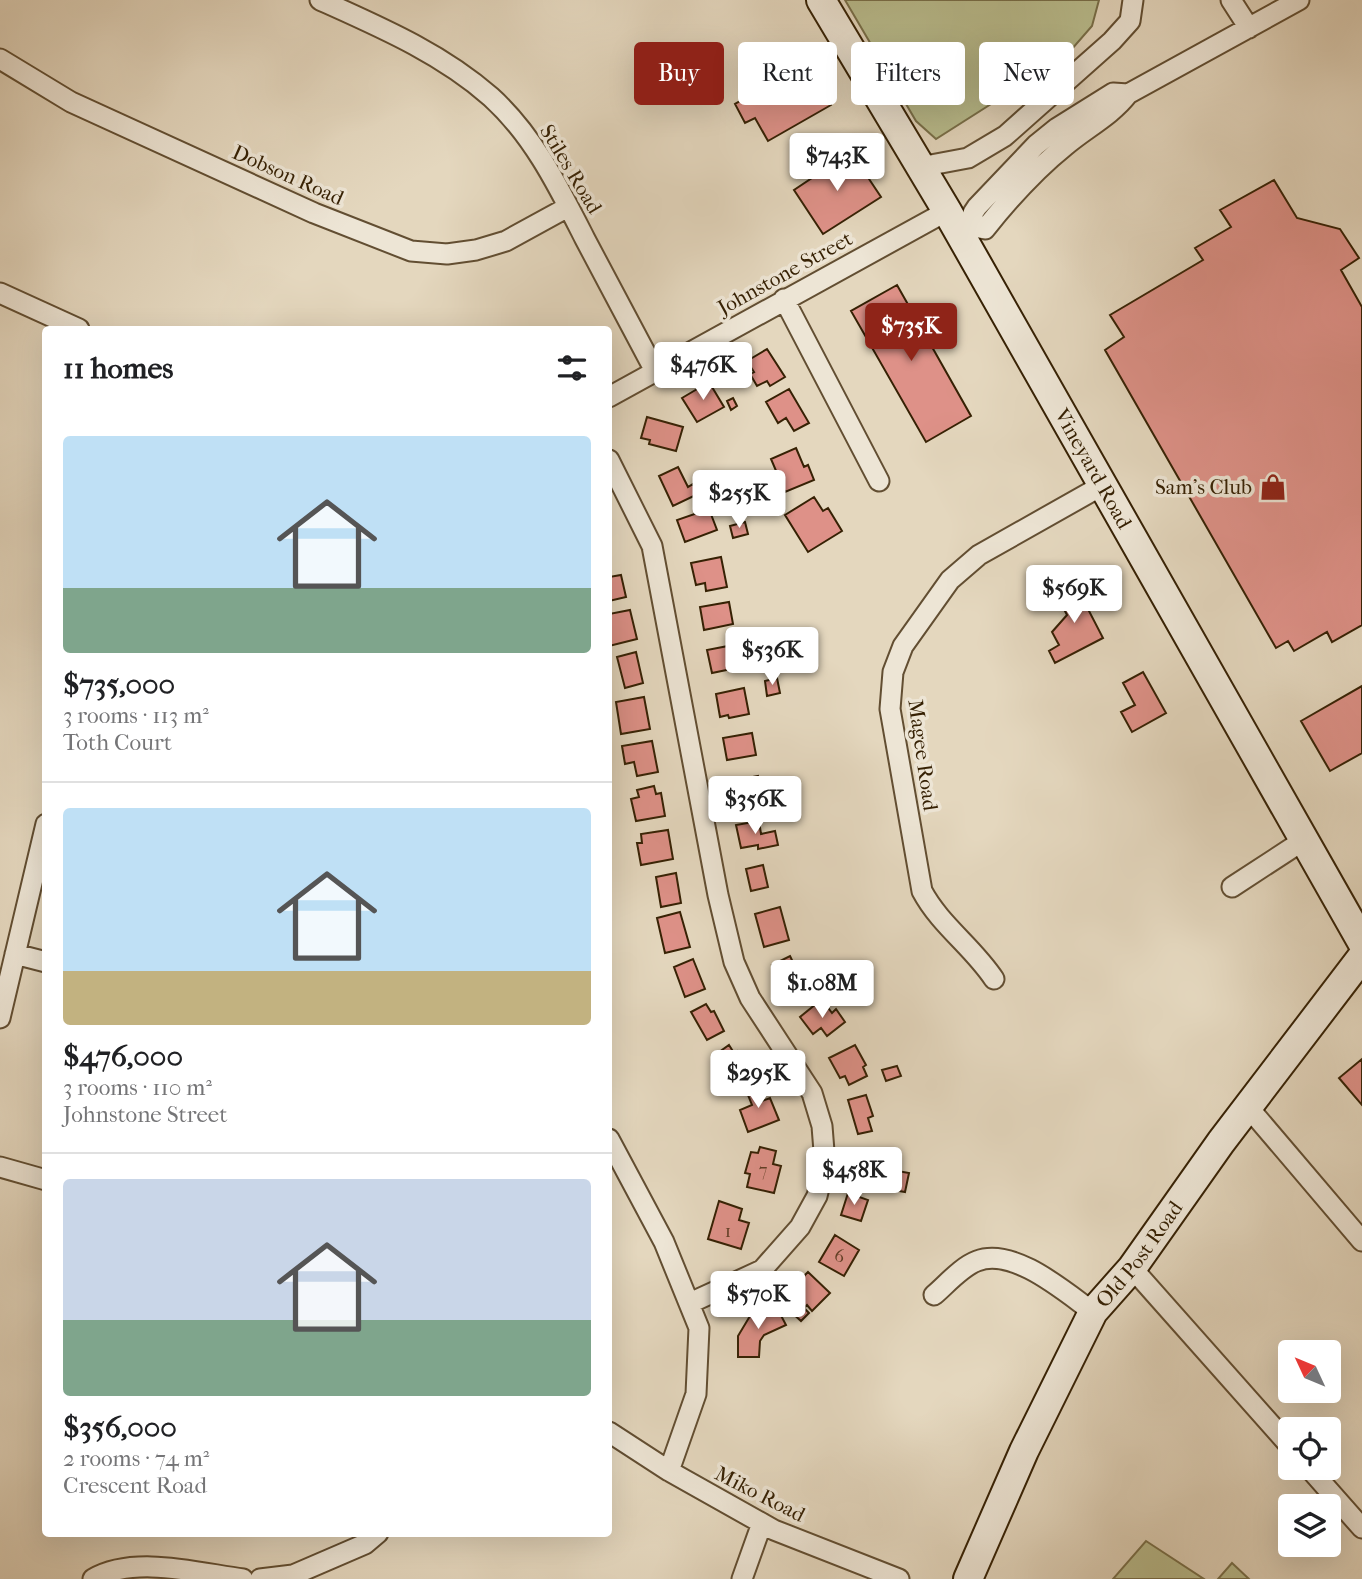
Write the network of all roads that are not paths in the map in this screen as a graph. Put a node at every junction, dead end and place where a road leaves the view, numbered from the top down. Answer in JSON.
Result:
{"nodes":[{"id":1,"x":320,"y":0,"type":"edge"},
{"id":2,"x":821,"y":0,"type":"edge"},
{"id":3,"x":1133,"y":0,"type":"edge"},
{"id":4,"x":1231,"y":0,"type":"edge"},
{"id":5,"x":1298,"y":0,"type":"edge"},
{"id":6,"x":1249,"y":28,"type":"junction"},
{"id":7,"x":0,"y":59,"type":"edge"},
{"id":8,"x":920,"y":167,"type":"junction"},
{"id":9,"x":568,"y":206,"type":"junction"},
{"id":10,"x":947,"y":211,"type":"junction"},
{"id":11,"x":967,"y":232,"type":"junction"},
{"id":12,"x":0,"y":293,"type":"edge"},
{"id":13,"x":785,"y":299,"type":"junction"},
{"id":14,"x":72,"y":326,"type":"edge"},
{"id":15,"x":655,"y":371,"type":"junction"},
{"id":16,"x":612,"y":395,"type":"edge"},
{"id":17,"x":612,"y":466,"type":"edge"},
{"id":18,"x":879,"y":481,"type":"dead end"},
{"id":19,"x":1103,"y":485,"type":"junction"},
{"id":20,"x":1304,"y":840,"type":"junction"},
{"id":21,"x":42,"y":841,"type":"edge"},
{"id":22,"x":1232,"y":887,"type":"dead end"},
{"id":23,"x":1362,"y":942,"type":"edge"},
{"id":24,"x":15,"y":954,"type":"junction"},
{"id":25,"x":1362,"y":957,"type":"edge"},
{"id":26,"x":42,"y":961,"type":"edge"},
{"id":27,"x":994,"y":979,"type":"dead end"},
{"id":28,"x":0,"y":1018,"type":"edge"},
{"id":29,"x":1248,"y":1107,"type":"junction"},
{"id":30,"x":612,"y":1145,"type":"edge"},
{"id":31,"x":0,"y":1167,"type":"edge"},
{"id":32,"x":42,"y":1179,"type":"edge"},
{"id":33,"x":1362,"y":1241,"type":"edge"},
{"id":34,"x":1132,"y":1268,"type":"junction"},
{"id":35,"x":934,"y":1295,"type":"dead end"},
{"id":36,"x":690,"y":1303,"type":"junction"},
{"id":37,"x":1093,"y":1312,"type":"junction"},
{"id":38,"x":1278,"y":1432,"type":"edge"},
{"id":39,"x":612,"y":1434,"type":"edge"},
{"id":40,"x":668,"y":1471,"type":"junction"},
{"id":41,"x":1320,"y":1480,"type":"edge"},
{"id":42,"x":762,"y":1523,"type":"junction"},
{"id":43,"x":1362,"y":1528,"type":"edge"},
{"id":44,"x":373,"y":1537,"type":"edge"},
{"id":45,"x":93,"y":1579,"type":"edge"},
{"id":46,"x":243,"y":1579,"type":"edge"},
{"id":47,"x":260,"y":1579,"type":"edge"},
{"id":48,"x":742,"y":1579,"type":"edge"},
{"id":49,"x":900,"y":1579,"type":"edge"},
{"id":50,"x":968,"y":1579,"type":"edge"}],
"edges":[{"from":1,"to":9,"type":"street","name":"Stiles Road"},
{"from":2,"to":8,"type":"street","name":"Vineyard Road"},
{"from":3,"to":8,"type":"street"},
{"from":4,"to":6,"type":"street"},
{"from":5,"to":6,"type":"street"},
{"from":6,"to":11,"type":"street"},
{"from":7,"to":9,"type":"street","name":"Dobson Road"},
{"from":8,"to":10,"type":"street","name":"Vineyard Road"},
{"from":9,"to":15,"type":"street","name":"Stiles Road"},
{"from":10,"to":11,"type":"street","name":"Vineyard Road"},
{"from":10,"to":13,"type":"street","name":"Johnstone Street"},
{"from":11,"to":19,"type":"street","name":"Vineyard Road"},
{"from":12,"to":14,"type":"street"},
{"from":13,"to":15,"type":"street","name":"Johnstone Street"},
{"from":13,"to":18,"type":"street"},
{"from":15,"to":16,"type":"street","name":"Johnstone Street"},
{"from":17,"to":36,"type":"street"},
{"from":19,"to":20,"type":"street","name":"Vineyard Road"},
{"from":19,"to":27,"type":"street","name":"Magee Road"},
{"from":20,"to":22,"type":"street"},
{"from":20,"to":23,"type":"street","name":"Vineyard Road"},
{"from":21,"to":24,"type":"street"},
{"from":24,"to":26,"type":"street"},
{"from":24,"to":28,"type":"street"},
{"from":25,"to":29,"type":"street","name":"Old Post Road"},
{"from":29,"to":33,"type":"street"},
{"from":29,"to":34,"type":"street","name":"Old Post Road"},
{"from":30,"to":36,"type":"street"},
{"from":31,"to":32,"type":"street"},
{"from":34,"to":37,"type":"street","name":"Old Post Road"},
{"from":34,"to":38,"type":"street"},
{"from":35,"to":37,"type":"street"},
{"from":36,"to":40,"type":"street"},
{"from":37,"to":50,"type":"street","name":"Old Post Road"},
{"from":39,"to":40,"type":"street","name":"Miko Road"},
{"from":40,"to":42,"type":"street","name":"Miko Road"},
{"from":41,"to":43,"type":"street"},
{"from":42,"to":48,"type":"street"},
{"from":42,"to":49,"type":"street","name":"Miko Road"},
{"from":44,"to":47,"type":"street"},
{"from":45,"to":46,"type":"street"}]}
